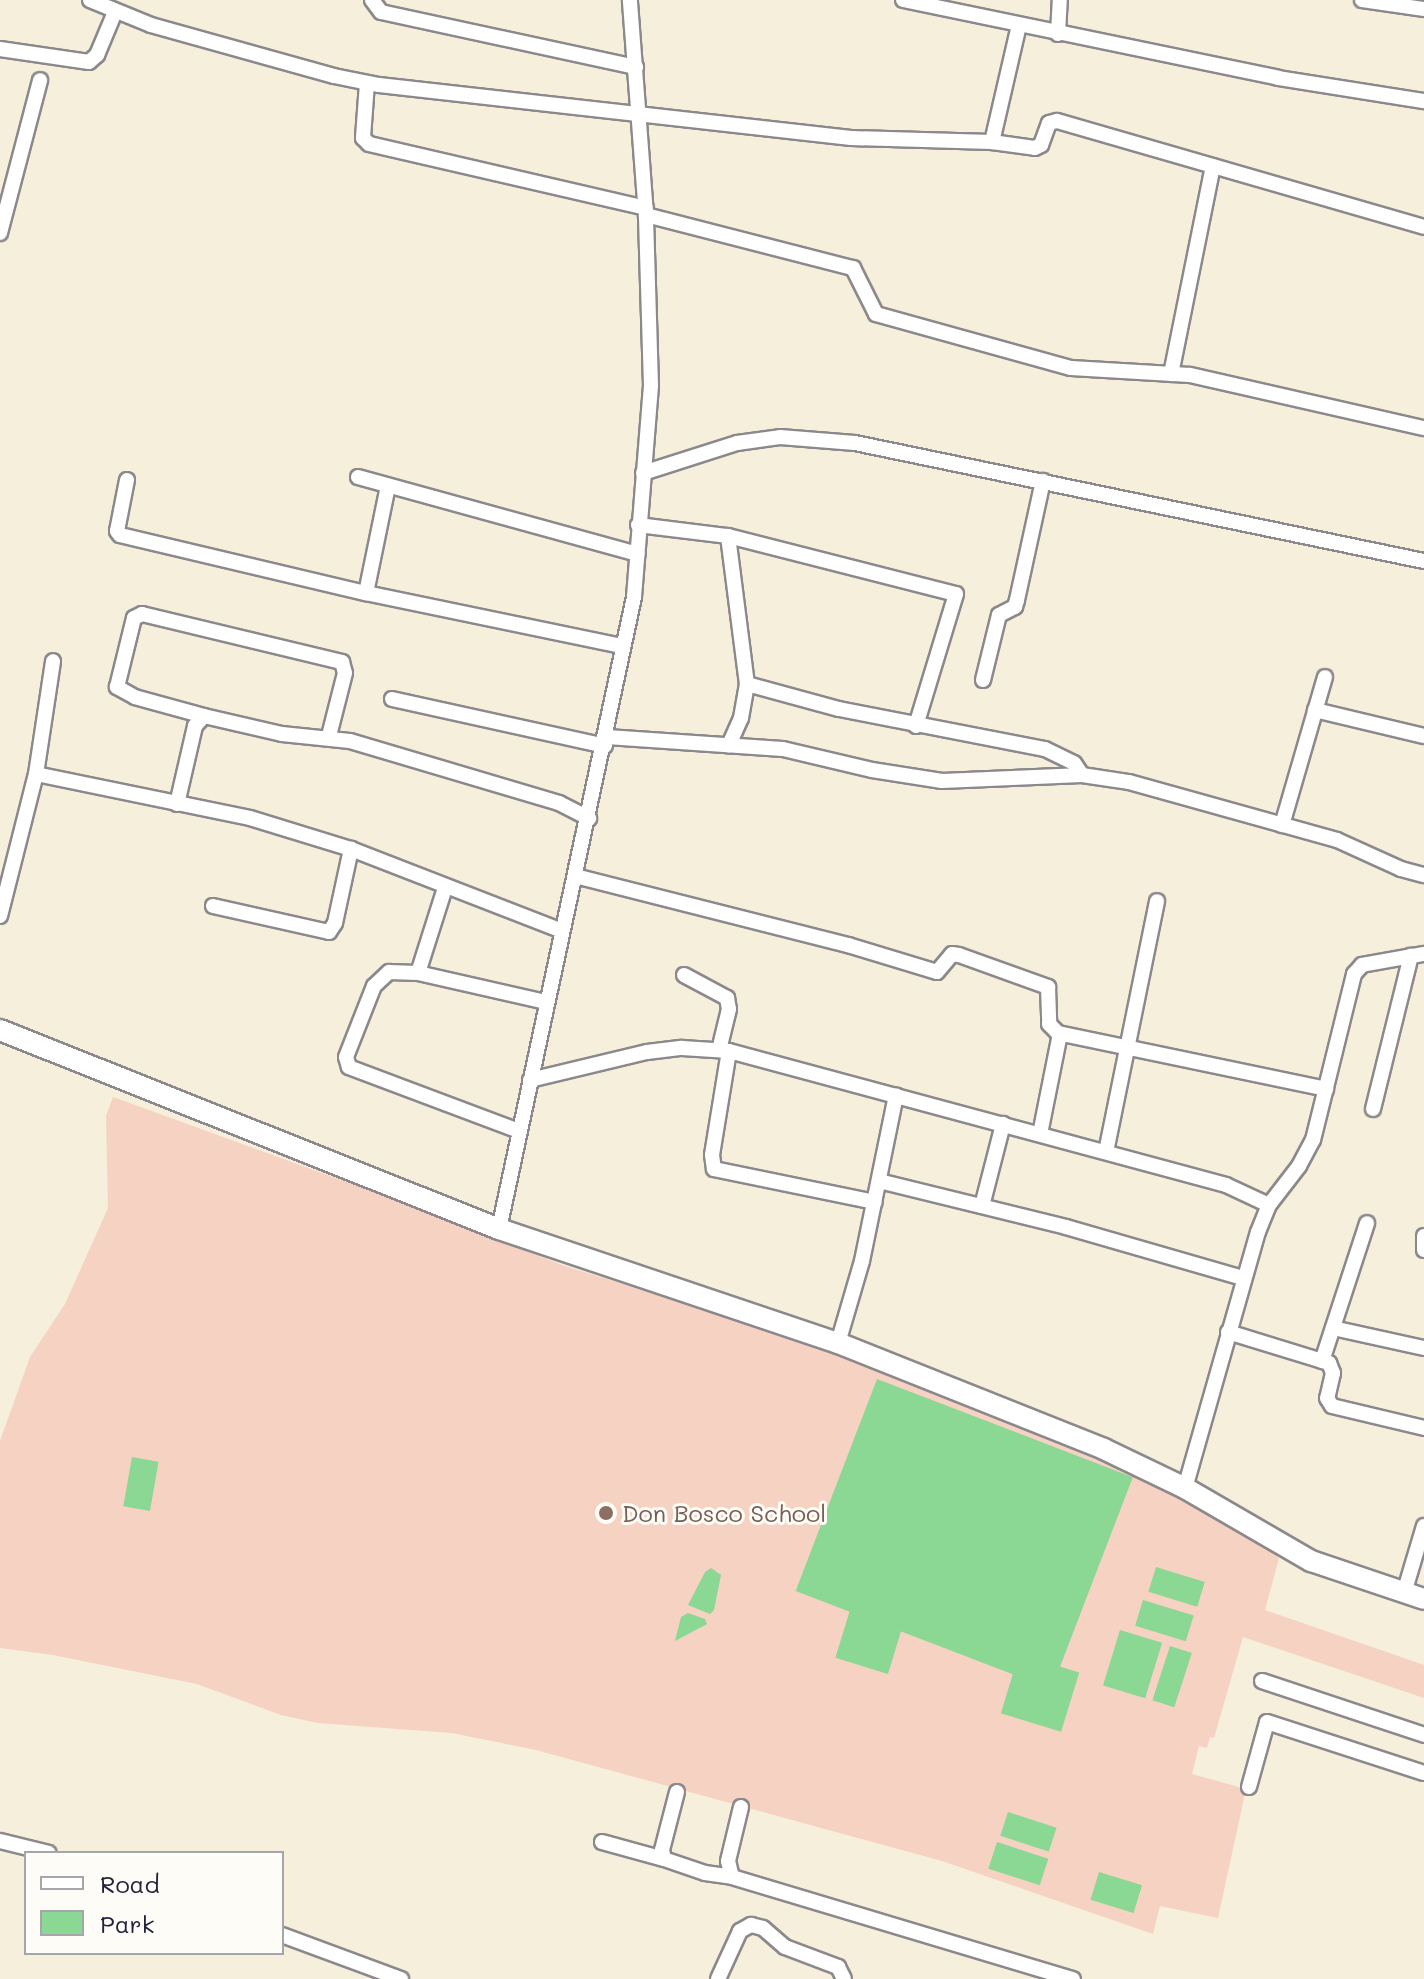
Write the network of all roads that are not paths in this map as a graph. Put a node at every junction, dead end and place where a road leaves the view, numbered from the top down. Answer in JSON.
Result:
{"nodes":[{"id":1,"x":90,"y":0,"type":"edge"},
{"id":2,"x":372,"y":0,"type":"edge"},
{"id":3,"x":630,"y":0,"type":"edge"},
{"id":4,"x":903,"y":0,"type":"edge"},
{"id":5,"x":1060,"y":0,"type":"edge"},
{"id":6,"x":1362,"y":0,"type":"edge"},
{"id":7,"x":1424,"y":9,"type":"edge"},
{"id":8,"x":115,"y":12,"type":"junction"},
{"id":9,"x":1019,"y":25,"type":"junction"},
{"id":10,"x":1058,"y":34,"type":"junction"},
{"id":11,"x":0,"y":49,"type":"edge"},
{"id":12,"x":636,"y":67,"type":"junction"},
{"id":13,"x":40,"y":80,"type":"dead end"},
{"id":14,"x":367,"y":83,"type":"junction"},
{"id":15,"x":1424,"y":101,"type":"edge"},
{"id":16,"x":640,"y":113,"type":"junction"},
{"id":17,"x":992,"y":142,"type":"junction"},
{"id":18,"x":1213,"y":166,"type":"junction"},
{"id":19,"x":646,"y":211,"type":"junction"},
{"id":20,"x":1424,"y":227,"type":"edge"},
{"id":21,"x":0,"y":233,"type":"edge"},
{"id":22,"x":1171,"y":374,"type":"junction"},
{"id":23,"x":1424,"y":428,"type":"edge"},
{"id":24,"x":643,"y":473,"type":"junction"},
{"id":25,"x":358,"y":477,"type":"dead end"},
{"id":26,"x":127,"y":480,"type":"dead end"},
{"id":27,"x":1043,"y":481,"type":"junction"},
{"id":28,"x":388,"y":486,"type":"junction"},
{"id":29,"x":638,"y":525,"type":"junction"},
{"id":30,"x":728,"y":536,"type":"junction"},
{"id":31,"x":638,"y":554,"type":"junction"},
{"id":32,"x":1424,"y":561,"type":"edge"},
{"id":33,"x":366,"y":593,"type":"junction"},
{"id":34,"x":623,"y":646,"type":"junction"},
{"id":35,"x":53,"y":661,"type":"dead end"},
{"id":36,"x":1325,"y":677,"type":"dead end"},
{"id":37,"x":983,"y":680,"type":"dead end"},
{"id":38,"x":747,"y":684,"type":"junction"},
{"id":39,"x":392,"y":699,"type":"dead end"},
{"id":40,"x":1315,"y":710,"type":"junction"},
{"id":41,"x":204,"y":716,"type":"junction"},
{"id":42,"x":916,"y":726,"type":"junction"},
{"id":43,"x":329,"y":736,"type":"junction"},
{"id":44,"x":1424,"y":736,"type":"edge"},
{"id":45,"x":606,"y":742,"type":"junction"},
{"id":46,"x":729,"y":745,"type":"junction"},
{"id":47,"x":36,"y":774,"type":"junction"},
{"id":48,"x":1082,"y":775,"type":"junction"},
{"id":49,"x":177,"y":804,"type":"junction"},
{"id":50,"x":589,"y":818,"type":"junction"},
{"id":51,"x":1282,"y":825,"type":"junction"},
{"id":52,"x":351,"y":849,"type":"junction"},
{"id":53,"x":1424,"y":875,"type":"edge"},
{"id":54,"x":574,"y":880,"type":"junction"},
{"id":55,"x":445,"y":888,"type":"junction"},
{"id":56,"x":1157,"y":901,"type":"dead end"},
{"id":57,"x":638,"y":902,"type":"dead end"},
{"id":58,"x":213,"y":906,"type":"dead end"},
{"id":59,"x":0,"y":916,"type":"edge"},
{"id":60,"x":562,"y":931,"type":"junction"},
{"id":61,"x":1417,"y":955,"type":"edge"},
{"id":62,"x":418,"y":973,"type":"junction"},
{"id":63,"x":684,"y":975,"type":"dead end"},
{"id":64,"x":546,"y":1002,"type":"junction"},
{"id":65,"x":0,"y":1030,"type":"edge"},
{"id":66,"x":1060,"y":1034,"type":"junction"},
{"id":67,"x":1125,"y":1048,"type":"junction"},
{"id":68,"x":724,"y":1051,"type":"junction"},
{"id":69,"x":530,"y":1080,"type":"junction"},
{"id":70,"x":1326,"y":1089,"type":"junction"},
{"id":71,"x":896,"y":1095,"type":"junction"},
{"id":72,"x":1373,"y":1109,"type":"dead end"},
{"id":73,"x":1003,"y":1124,"type":"junction"},
{"id":74,"x":519,"y":1131,"type":"junction"},
{"id":75,"x":1040,"y":1134,"type":"junction"},
{"id":76,"x":1106,"y":1152,"type":"junction"},
{"id":77,"x":879,"y":1181,"type":"junction"},
{"id":78,"x":875,"y":1202,"type":"junction"},
{"id":79,"x":1269,"y":1205,"type":"junction"},
{"id":80,"x":982,"y":1206,"type":"junction"},
{"id":81,"x":1367,"y":1223,"type":"dead end"},
{"id":82,"x":499,"y":1229,"type":"junction"},
{"id":83,"x":1424,"y":1236,"type":"edge"},
{"id":84,"x":1424,"y":1250,"type":"edge"},
{"id":85,"x":1243,"y":1278,"type":"junction"},
{"id":86,"x":1333,"y":1328,"type":"junction"},
{"id":87,"x":1228,"y":1332,"type":"junction"},
{"id":88,"x":838,"y":1343,"type":"junction"},
{"id":89,"x":1424,"y":1348,"type":"edge"},
{"id":90,"x":1322,"y":1361,"type":"junction"},
{"id":91,"x":1424,"y":1428,"type":"edge"},
{"id":92,"x":1185,"y":1488,"type":"junction"},
{"id":93,"x":1424,"y":1526,"type":"edge"},
{"id":94,"x":1414,"y":1596,"type":"edge"},
{"id":95,"x":1262,"y":1681,"type":"dead end"},
{"id":96,"x":1424,"y":1735,"type":"edge"},
{"id":97,"x":1424,"y":1773,"type":"edge"},
{"id":98,"x":1249,"y":1787,"type":"dead end"},
{"id":99,"x":677,"y":1792,"type":"dead end"},
{"id":100,"x":741,"y":1807,"type":"dead end"},
{"id":101,"x":0,"y":1841,"type":"edge"},
{"id":102,"x":602,"y":1842,"type":"dead end"},
{"id":103,"x":41,"y":1851,"type":"edge"},
{"id":104,"x":664,"y":1859,"type":"junction"},
{"id":105,"x":732,"y":1877,"type":"junction"},
{"id":106,"x":284,"y":1936,"type":"edge"},
{"id":107,"x":401,"y":1979,"type":"edge"},
{"id":108,"x":718,"y":1979,"type":"edge"},
{"id":109,"x":844,"y":1979,"type":"edge"},
{"id":110,"x":1073,"y":1979,"type":"edge"}],
"edges":[{"from":1,"to":8,"type":"street"},
{"from":2,"to":12,"type":"street"},
{"from":3,"to":12,"type":"street"},
{"from":4,"to":9,"type":"street"},
{"from":5,"to":10,"type":"street"},
{"from":6,"to":7,"type":"street"},
{"from":8,"to":11,"type":"street"},
{"from":8,"to":14,"type":"street"},
{"from":9,"to":10,"type":"street"},
{"from":9,"to":17,"type":"street"},
{"from":10,"to":15,"type":"street"},
{"from":12,"to":16,"type":"street"},
{"from":13,"to":21,"type":"street"},
{"from":14,"to":16,"type":"street"},
{"from":14,"to":19,"type":"street"},
{"from":16,"to":17,"type":"street"},
{"from":16,"to":19,"type":"street"},
{"from":17,"to":18,"type":"street"},
{"from":18,"to":20,"type":"street"},
{"from":18,"to":22,"type":"street"},
{"from":19,"to":22,"type":"street"},
{"from":19,"to":24,"type":"street"},
{"from":22,"to":23,"type":"street"},
{"from":24,"to":27,"type":"street"},
{"from":24,"to":29,"type":"street"},
{"from":25,"to":28,"type":"street"},
{"from":26,"to":33,"type":"street"},
{"from":27,"to":32,"type":"street"},
{"from":27,"to":37,"type":"street"},
{"from":28,"to":31,"type":"street"},
{"from":28,"to":33,"type":"street"},
{"from":29,"to":30,"type":"street"},
{"from":29,"to":31,"type":"street"},
{"from":30,"to":38,"type":"street"},
{"from":30,"to":42,"type":"street"},
{"from":31,"to":34,"type":"street"},
{"from":33,"to":34,"type":"street"},
{"from":34,"to":45,"type":"street"},
{"from":35,"to":47,"type":"street"},
{"from":36,"to":40,"type":"street"},
{"from":38,"to":42,"type":"street"},
{"from":38,"to":46,"type":"street"},
{"from":39,"to":45,"type":"street"},
{"from":40,"to":44,"type":"street"},
{"from":40,"to":51,"type":"street"},
{"from":41,"to":43,"type":"street"},
{"from":41,"to":43,"type":"street"},
{"from":41,"to":49,"type":"street"},
{"from":42,"to":48,"type":"street"},
{"from":43,"to":50,"type":"street"},
{"from":45,"to":46,"type":"street"},
{"from":45,"to":50,"type":"street"},
{"from":46,"to":48,"type":"street"},
{"from":47,"to":49,"type":"street"},
{"from":47,"to":59,"type":"street"},
{"from":48,"to":51,"type":"street"},
{"from":49,"to":52,"type":"street"},
{"from":50,"to":54,"type":"street"},
{"from":51,"to":53,"type":"street"},
{"from":52,"to":55,"type":"street"},
{"from":52,"to":58,"type":"street"},
{"from":54,"to":57,"type":"street"},
{"from":54,"to":60,"type":"street"},
{"from":54,"to":66,"type":"street"},
{"from":55,"to":60,"type":"street"},
{"from":55,"to":62,"type":"street"},
{"from":56,"to":67,"type":"street"},
{"from":60,"to":64,"type":"street"},
{"from":61,"to":70,"type":"street"},
{"from":61,"to":72,"type":"street"},
{"from":62,"to":64,"type":"street"},
{"from":62,"to":74,"type":"street"},
{"from":63,"to":68,"type":"street"},
{"from":64,"to":69,"type":"street"},
{"from":65,"to":82,"type":"street"},
{"from":66,"to":67,"type":"street"},
{"from":66,"to":75,"type":"street"},
{"from":67,"to":70,"type":"street"},
{"from":67,"to":76,"type":"street"},
{"from":68,"to":69,"type":"street"},
{"from":68,"to":71,"type":"street"},
{"from":68,"to":78,"type":"street"},
{"from":69,"to":74,"type":"street"},
{"from":70,"to":79,"type":"street"},
{"from":71,"to":73,"type":"street"},
{"from":71,"to":77,"type":"street"},
{"from":73,"to":75,"type":"street"},
{"from":73,"to":80,"type":"street"},
{"from":74,"to":82,"type":"street"},
{"from":75,"to":76,"type":"street"},
{"from":76,"to":79,"type":"street"},
{"from":77,"to":78,"type":"street"},
{"from":77,"to":80,"type":"street"},
{"from":78,"to":88,"type":"street"},
{"from":79,"to":85,"type":"street"},
{"from":80,"to":85,"type":"street"},
{"from":81,"to":86,"type":"street"},
{"from":82,"to":88,"type":"street"},
{"from":83,"to":84,"type":"street"},
{"from":85,"to":87,"type":"street"},
{"from":86,"to":89,"type":"street"},
{"from":86,"to":90,"type":"street"},
{"from":87,"to":90,"type":"street"},
{"from":87,"to":92,"type":"street"},
{"from":88,"to":92,"type":"street"},
{"from":90,"to":91,"type":"street"},
{"from":92,"to":94,"type":"street"},
{"from":93,"to":94,"type":"street"},
{"from":95,"to":96,"type":"street"},
{"from":97,"to":98,"type":"street"},
{"from":99,"to":104,"type":"street"},
{"from":100,"to":105,"type":"street"},
{"from":101,"to":103,"type":"street"},
{"from":102,"to":104,"type":"street"},
{"from":104,"to":105,"type":"street"},
{"from":105,"to":110,"type":"street"},
{"from":106,"to":107,"type":"street"},
{"from":108,"to":109,"type":"street"}]}
